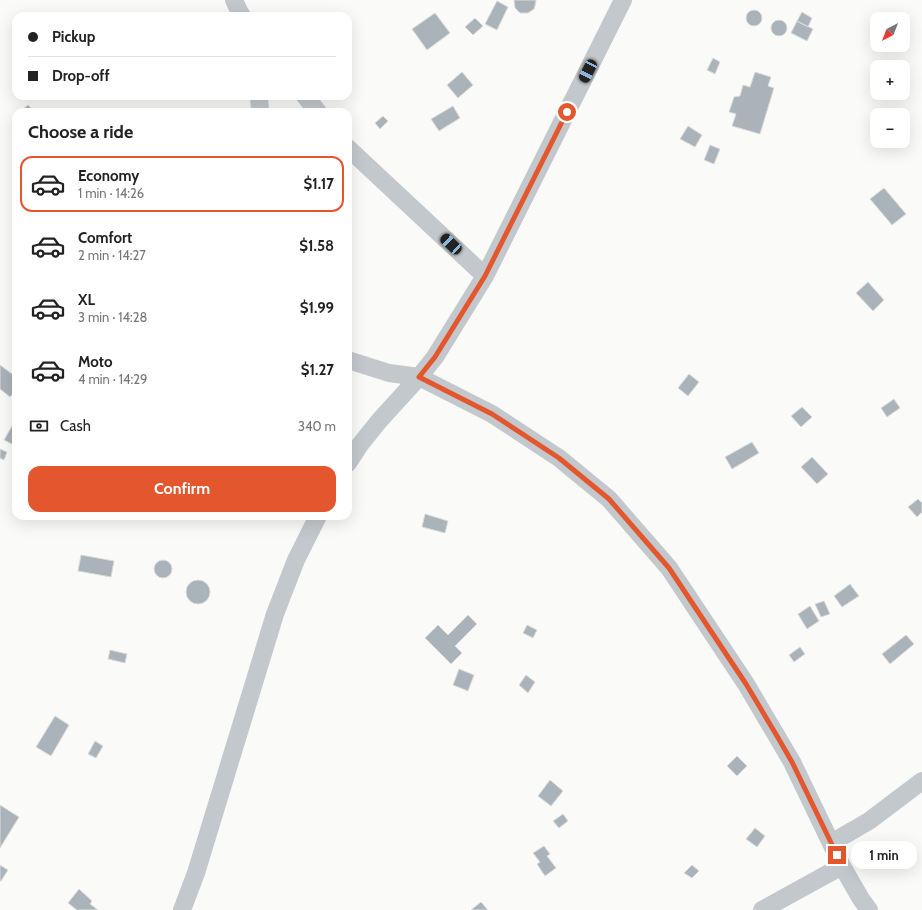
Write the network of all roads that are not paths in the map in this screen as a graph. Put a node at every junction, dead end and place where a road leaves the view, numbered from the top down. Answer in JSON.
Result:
{"nodes":[{"id":1,"x":234,"y":0,"type":"edge"},
{"id":2,"x":623,"y":0,"type":"edge"},
{"id":3,"x":240,"y":12,"type":"edge"},
{"id":4,"x":308,"y":100,"type":"edge"},
{"id":5,"x":315,"y":108,"type":"edge"},
{"id":6,"x":352,"y":152,"type":"edge"},
{"id":7,"x":485,"y":276,"type":"junction"},
{"id":8,"x":352,"y":361,"type":"edge"},
{"id":9,"x":419,"y":377,"type":"junction"},
{"id":10,"x":352,"y":457,"type":"edge"},
{"id":11,"x":316,"y":520,"type":"edge"},
{"id":12,"x":922,"y":781,"type":"edge"},
{"id":13,"x":831,"y":844,"type":"junction"},
{"id":14,"x":842,"y":866,"type":"junction"},
{"id":15,"x":182,"y":910,"type":"edge"},
{"id":16,"x":762,"y":910,"type":"edge"},
{"id":17,"x":869,"y":910,"type":"edge"}],
"edges":[{"from":1,"to":3,"type":"street"},
{"from":2,"to":7,"type":"street"},
{"from":4,"to":5,"type":"street"},
{"from":6,"to":7,"type":"street"},
{"from":7,"to":9,"type":"street"},
{"from":8,"to":9,"type":"street"},
{"from":9,"to":10,"type":"street"},
{"from":9,"to":13,"type":"street"},
{"from":11,"to":15,"type":"street"},
{"from":12,"to":13,"type":"street"},
{"from":13,"to":14,"type":"street"},
{"from":14,"to":16,"type":"street"},
{"from":14,"to":17,"type":"street"}]}
